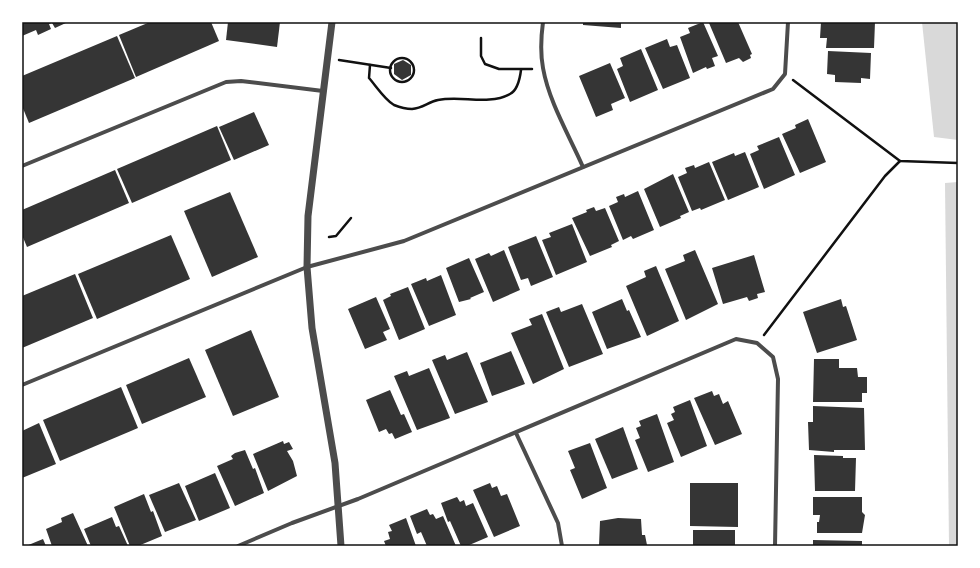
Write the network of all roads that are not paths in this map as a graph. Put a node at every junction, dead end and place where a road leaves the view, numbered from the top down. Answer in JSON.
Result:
{"nodes":[{"id":1,"x":332,"y":22,"type":"edge"},
{"id":2,"x":543,"y":22,"type":"edge"},
{"id":3,"x":788,"y":22,"type":"edge"},
{"id":4,"x":323,"y":91,"type":"junction"},
{"id":5,"x":22,"y":166,"type":"edge"},
{"id":6,"x":583,"y":167,"type":"junction"},
{"id":7,"x":307,"y":267,"type":"junction"},
{"id":8,"x":22,"y":385,"type":"edge"},
{"id":9,"x":516,"y":433,"type":"junction"},
{"id":10,"x":339,"y":506,"type":"junction"},
{"id":11,"x":238,"y":546,"type":"edge"},
{"id":12,"x":341,"y":546,"type":"edge"},
{"id":13,"x":562,"y":546,"type":"edge"},
{"id":14,"x":775,"y":546,"type":"edge"}],
"edges":[{"from":1,"to":4,"type":"street"},
{"from":2,"to":6,"type":"street"},
{"from":3,"to":6,"type":"street"},
{"from":4,"to":5,"type":"street"},
{"from":4,"to":7,"type":"street"},
{"from":6,"to":7,"type":"street"},
{"from":7,"to":8,"type":"street"},
{"from":7,"to":10,"type":"street"},
{"from":9,"to":10,"type":"street"},
{"from":9,"to":13,"type":"street"},
{"from":9,"to":14,"type":"street"},
{"from":10,"to":11,"type":"street"},
{"from":10,"to":12,"type":"street"}]}
